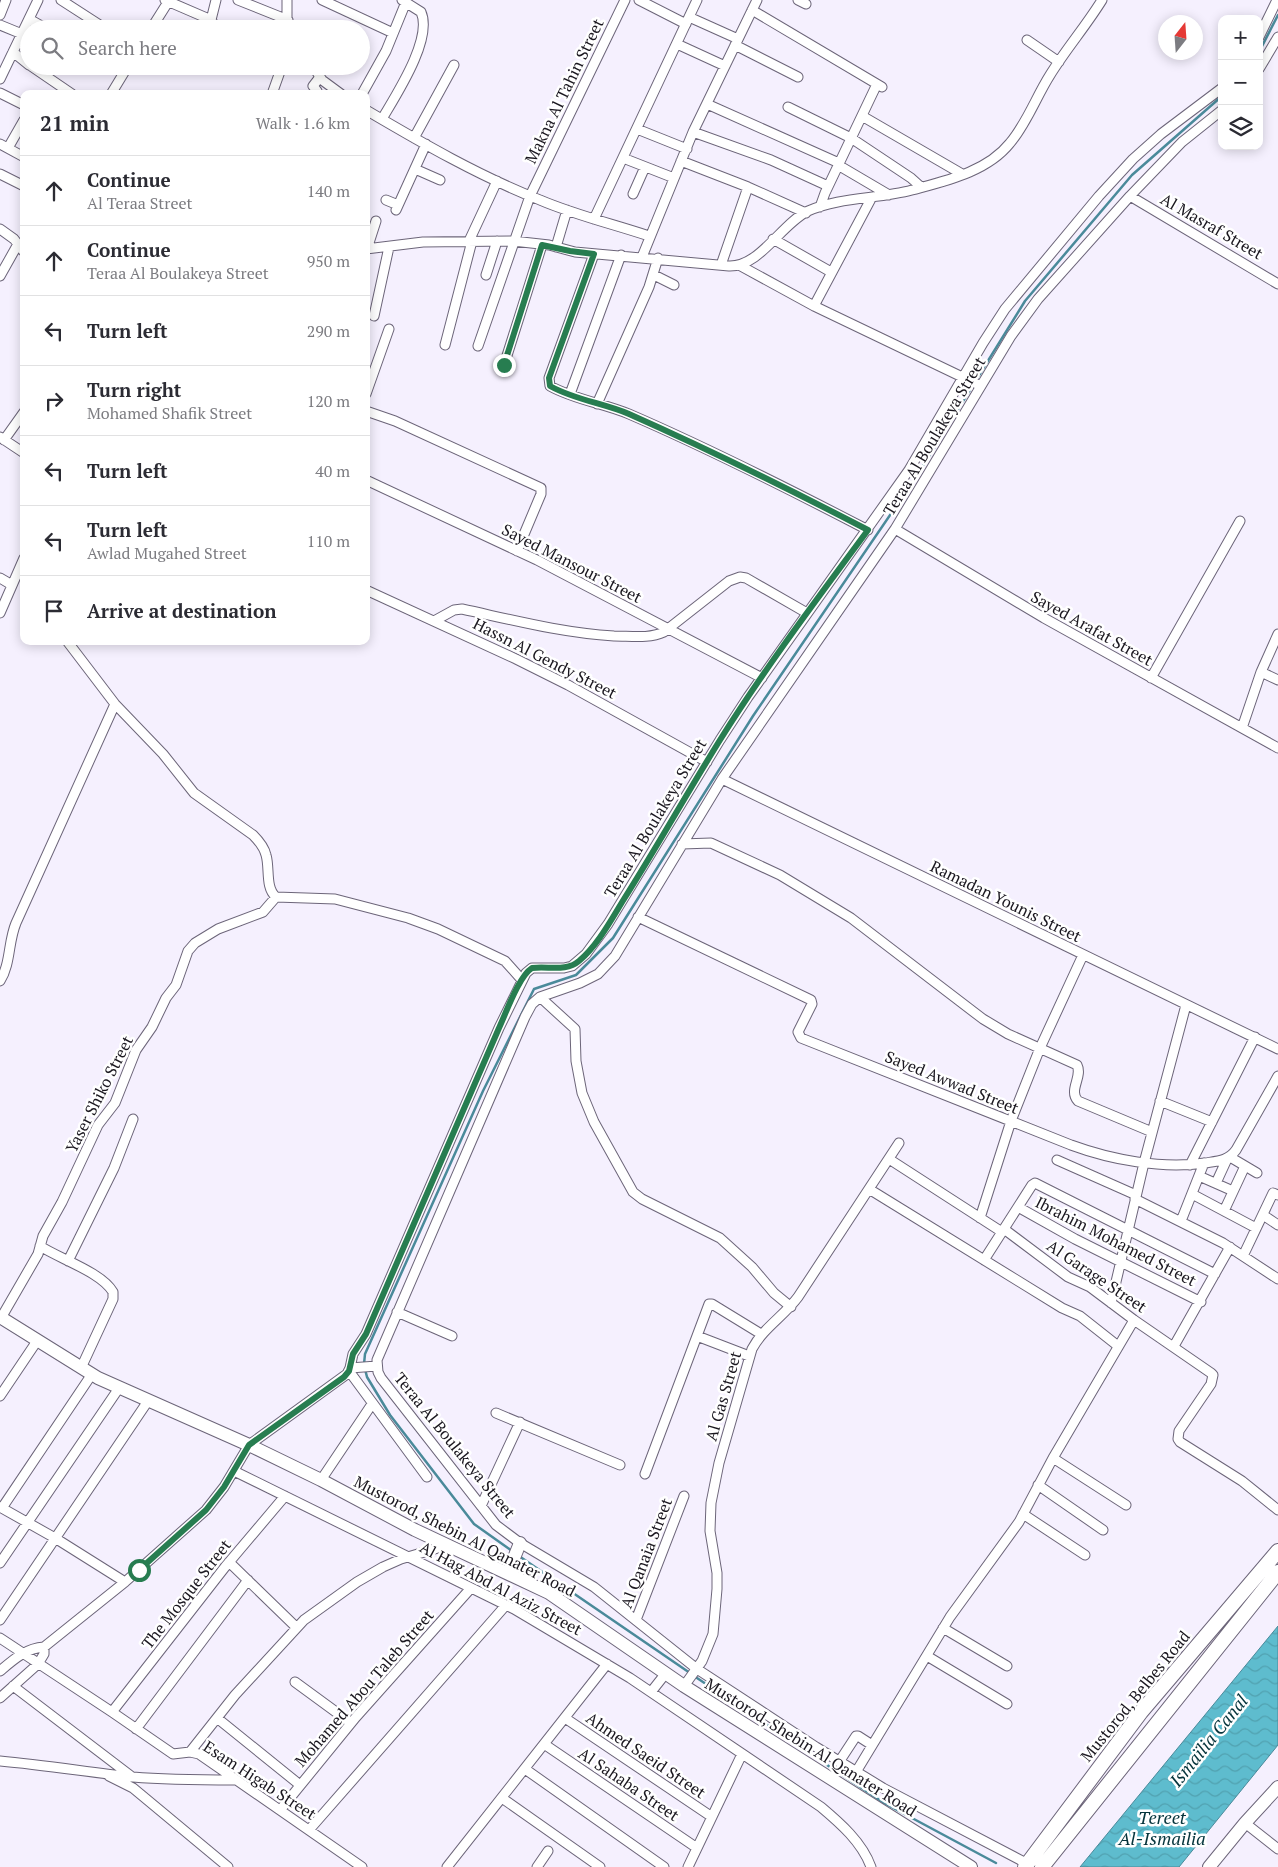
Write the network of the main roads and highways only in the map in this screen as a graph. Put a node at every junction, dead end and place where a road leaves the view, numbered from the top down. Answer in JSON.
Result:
{"nodes":[{"id":1,"x":1,"y":1318,"type":"edge"},
{"id":2,"x":519,"y":1545,"type":"road end"},
{"id":3,"x":1278,"y":1551,"type":"edge"},
{"id":4,"x":510,"y":1567,"type":"junction"},
{"id":5,"x":1278,"y":1572,"type":"edge"},
{"id":6,"x":1278,"y":1787,"type":"edge"},
{"id":7,"x":1027,"y":1865,"type":"edge"},
{"id":8,"x":971,"y":1867,"type":"edge"},
{"id":9,"x":1042,"y":1867,"type":"edge"},
{"id":10,"x":1209,"y":1867,"type":"edge"}],
"edges":[{"from":1,"to":4,"type":"main road","name":"Mustorod, Shebin Al Qanater Road"},
{"from":2,"to":4,"type":"main road"},
{"from":3,"to":7,"type":"main road","name":"Mustorod, Belbes Road"},
{"from":4,"to":8,"type":"main road","name":"Mustorod, Shebin Al Qanater Road"},
{"from":5,"to":9,"type":"main road","name":"Mustorod, Belbes Road"},
{"from":6,"to":10,"type":"main road"}]}
